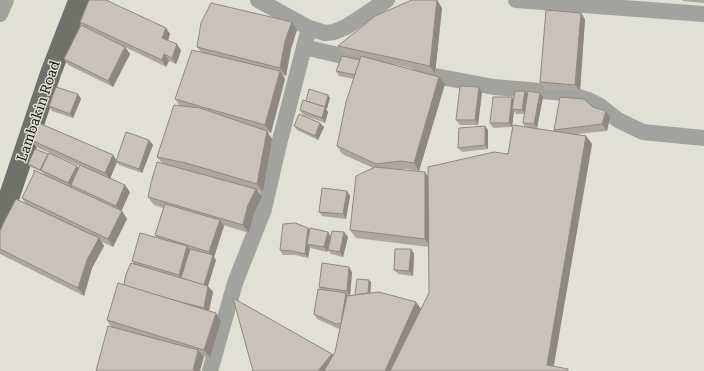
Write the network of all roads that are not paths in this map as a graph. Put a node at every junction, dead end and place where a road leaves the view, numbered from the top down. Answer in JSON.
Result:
{"nodes":[{"id":1,"x":6,"y":0,"type":"edge"},
{"id":2,"x":79,"y":0,"type":"edge"},
{"id":3,"x":258,"y":0,"type":"edge"},
{"id":4,"x":387,"y":0,"type":"edge"},
{"id":5,"x":516,"y":0,"type":"edge"},
{"id":6,"x":0,"y":14,"type":"edge"},
{"id":7,"x":704,"y":14,"type":"edge"},
{"id":8,"x":309,"y":28,"type":"junction"},
{"id":9,"x":304,"y":47,"type":"junction"},
{"id":10,"x":704,"y":138,"type":"edge"},
{"id":11,"x":0,"y":224,"type":"edge"},
{"id":12,"x":210,"y":371,"type":"edge"}],
"edges":[{"from":1,"to":6,"type":"street"},
{"from":2,"to":11,"type":"main road","name":"Lambakin Road"},
{"from":3,"to":8,"type":"street"},
{"from":4,"to":8,"type":"street"},
{"from":5,"to":7,"type":"street"},
{"from":8,"to":9,"type":"street"},
{"from":9,"to":10,"type":"street"},
{"from":9,"to":12,"type":"street"}]}
